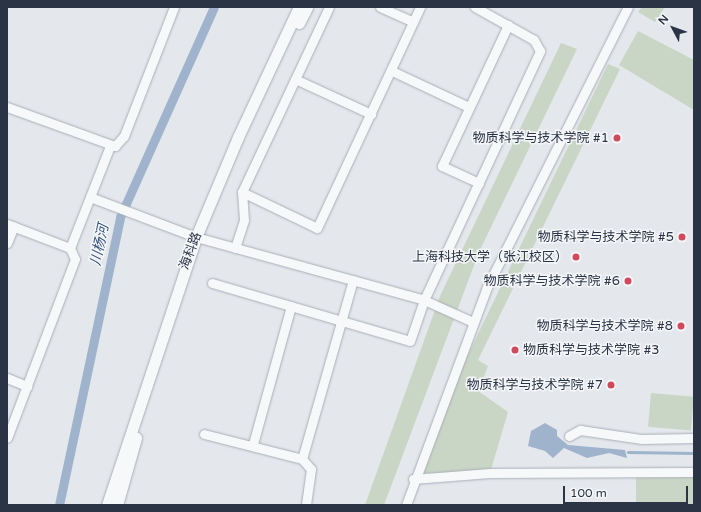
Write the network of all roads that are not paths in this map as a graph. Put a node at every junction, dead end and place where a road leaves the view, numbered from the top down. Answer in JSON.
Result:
{"nodes":[{"id":1,"x":174,"y":7,"type":"edge"},
{"id":2,"x":299,"y":7,"type":"edge"},
{"id":3,"x":307,"y":7,"type":"edge"},
{"id":4,"x":329,"y":7,"type":"edge"},
{"id":5,"x":380,"y":7,"type":"edge"},
{"id":6,"x":420,"y":7,"type":"edge"},
{"id":7,"x":475,"y":7,"type":"edge"},
{"id":8,"x":628,"y":7,"type":"edge"},
{"id":9,"x":413,"y":22,"type":"junction"},
{"id":10,"x":508,"y":25,"type":"junction"},
{"id":11,"x":392,"y":71,"type":"junction"},
{"id":12,"x":295,"y":79,"type":"junction"},
{"id":13,"x":7,"y":107,"type":"edge"},
{"id":14,"x":469,"y":107,"type":"junction"},
{"id":15,"x":371,"y":114,"type":"junction"},
{"id":16,"x":110,"y":146,"type":"junction"},
{"id":17,"x":479,"y":183,"type":"junction"},
{"id":18,"x":242,"y":192,"type":"junction"},
{"id":19,"x":90,"y":197,"type":"junction"},
{"id":20,"x":10,"y":225,"type":"edge"},
{"id":21,"x":200,"y":238,"type":"junction"},
{"id":22,"x":7,"y":243,"type":"edge"},
{"id":23,"x":70,"y":248,"type":"junction"},
{"id":24,"x":235,"y":248,"type":"junction"},
{"id":25,"x":353,"y":280,"type":"junction"},
{"id":26,"x":212,"y":283,"type":"dead end"},
{"id":27,"x":424,"y":300,"type":"junction"},
{"id":28,"x":291,"y":306,"type":"junction"},
{"id":29,"x":342,"y":321,"type":"junction"},
{"id":30,"x":473,"y":322,"type":"junction"},
{"id":31,"x":7,"y":378,"type":"edge"},
{"id":32,"x":27,"y":386,"type":"junction"},
{"id":33,"x":204,"y":434,"type":"dead end"},
{"id":34,"x":569,"y":436,"type":"dead end"},
{"id":35,"x":7,"y":438,"type":"edge"},
{"id":36,"x":694,"y":438,"type":"edge"},
{"id":37,"x":253,"y":444,"type":"junction"},
{"id":38,"x":302,"y":459,"type":"junction"},
{"id":39,"x":694,"y":472,"type":"edge"},
{"id":40,"x":413,"y":479,"type":"junction"},
{"id":41,"x":107,"y":505,"type":"edge"},
{"id":42,"x":117,"y":505,"type":"edge"},
{"id":43,"x":306,"y":505,"type":"edge"},
{"id":44,"x":406,"y":505,"type":"edge"}],
"edges":[{"from":1,"to":16,"type":"street"},
{"from":2,"to":21,"type":"street","name":"海科路"},
{"from":3,"to":21,"type":"street","name":"海科路"},
{"from":4,"to":12,"type":"street"},
{"from":5,"to":9,"type":"street"},
{"from":6,"to":9,"type":"street"},
{"from":7,"to":10,"type":"street"},
{"from":8,"to":30,"type":"street"},
{"from":9,"to":11,"type":"street"},
{"from":10,"to":14,"type":"street"},
{"from":10,"to":17,"type":"street"},
{"from":11,"to":14,"type":"street"},
{"from":11,"to":15,"type":"street"},
{"from":12,"to":15,"type":"street"},
{"from":12,"to":18,"type":"street"},
{"from":13,"to":16,"type":"street"},
{"from":14,"to":17,"type":"street"},
{"from":15,"to":18,"type":"street"},
{"from":16,"to":19,"type":"street"},
{"from":17,"to":27,"type":"street"},
{"from":18,"to":24,"type":"street"},
{"from":19,"to":21,"type":"street"},
{"from":19,"to":23,"type":"street"},
{"from":20,"to":22,"type":"street"},
{"from":20,"to":23,"type":"street"},
{"from":21,"to":24,"type":"street"},
{"from":21,"to":41,"type":"street","name":"海科路"},
{"from":21,"to":42,"type":"street","name":"海科路"},
{"from":23,"to":32,"type":"street"},
{"from":24,"to":25,"type":"street"},
{"from":25,"to":27,"type":"street"},
{"from":25,"to":29,"type":"street"},
{"from":26,"to":28,"type":"street"},
{"from":27,"to":29,"type":"street"},
{"from":27,"to":30,"type":"street"},
{"from":28,"to":29,"type":"street"},
{"from":28,"to":37,"type":"street"},
{"from":29,"to":38,"type":"street"},
{"from":30,"to":40,"type":"street"},
{"from":31,"to":32,"type":"street"},
{"from":32,"to":35,"type":"street"},
{"from":33,"to":37,"type":"street"},
{"from":34,"to":36,"type":"street"},
{"from":37,"to":38,"type":"street"},
{"from":38,"to":43,"type":"street"},
{"from":39,"to":40,"type":"street"},
{"from":40,"to":44,"type":"street"}]}
